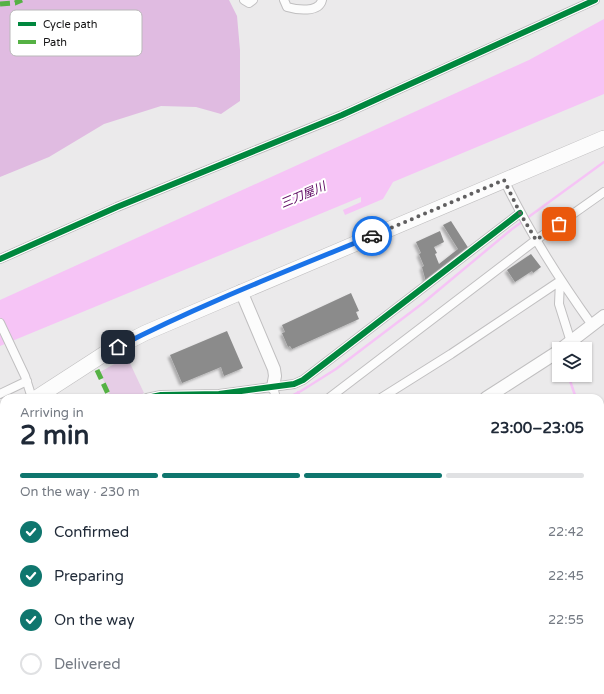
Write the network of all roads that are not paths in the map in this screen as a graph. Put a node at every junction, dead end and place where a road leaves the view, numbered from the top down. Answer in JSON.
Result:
{"nodes":[{"id":1,"x":244,"y":0,"type":"edge"},
{"id":2,"x":253,"y":0,"type":"edge"},
{"id":3,"x":284,"y":0,"type":"edge"},
{"id":4,"x":322,"y":0,"type":"edge"},
{"id":5,"x":595,"y":0,"type":"edge"},
{"id":6,"x":604,"y":138,"type":"edge"},
{"id":7,"x":504,"y":180,"type":"junction"},
{"id":8,"x":604,"y":192,"type":"edge"},
{"id":9,"x":521,"y":214,"type":"junction"},
{"id":10,"x":536,"y":240,"type":"junction"},
{"id":11,"x":0,"y":259,"type":"edge"},
{"id":12,"x":560,"y":281,"type":"junction"},
{"id":13,"x":241,"y":291,"type":"junction"},
{"id":14,"x":604,"y":317,"type":"edge"},
{"id":15,"x":0,"y":323,"type":"edge"},
{"id":16,"x":592,"y":325,"type":"junction"},
{"id":17,"x":563,"y":342,"type":"edge"},
{"id":18,"x":570,"y":342,"type":"edge"},
{"id":19,"x":552,"y":355,"type":"edge"},
{"id":20,"x":26,"y":378,"type":"junction"},
{"id":21,"x":274,"y":392,"type":"edge"},
{"id":22,"x":0,"y":394,"type":"edge"},
{"id":23,"x":31,"y":394,"type":"edge"},
{"id":24,"x":42,"y":394,"type":"edge"},
{"id":25,"x":161,"y":394,"type":"edge"},
{"id":26,"x":219,"y":394,"type":"edge"},
{"id":27,"x":219,"y":394,"type":"edge"},
{"id":28,"x":334,"y":394,"type":"edge"},
{"id":29,"x":387,"y":394,"type":"edge"},
{"id":30,"x":493,"y":394,"type":"edge"}],
"edges":[{"from":1,"to":2,"type":"street"},
{"from":3,"to":4,"type":"street"},
{"from":5,"to":11,"type":"street"},
{"from":6,"to":7,"type":"highway"},
{"from":7,"to":9,"type":"street"},
{"from":7,"to":13,"type":"highway"},
{"from":8,"to":10,"type":"street"},
{"from":9,"to":10,"type":"street"},
{"from":9,"to":21,"type":"street"},
{"from":10,"to":12,"type":"street"},
{"from":10,"to":28,"type":"street"},
{"from":12,"to":16,"type":"street"},
{"from":12,"to":17,"type":"street"},
{"from":12,"to":29,"type":"street"},
{"from":13,"to":21,"type":"main road"},
{"from":13,"to":24,"type":"highway"},
{"from":14,"to":16,"type":"main road"},
{"from":15,"to":20,"type":"street"},
{"from":16,"to":18,"type":"main road"},
{"from":19,"to":30,"type":"main road"},
{"from":20,"to":22,"type":"street"},
{"from":20,"to":23,"type":"street"},
{"from":21,"to":27,"type":"street"},
{"from":25,"to":26,"type":"street"}]}
